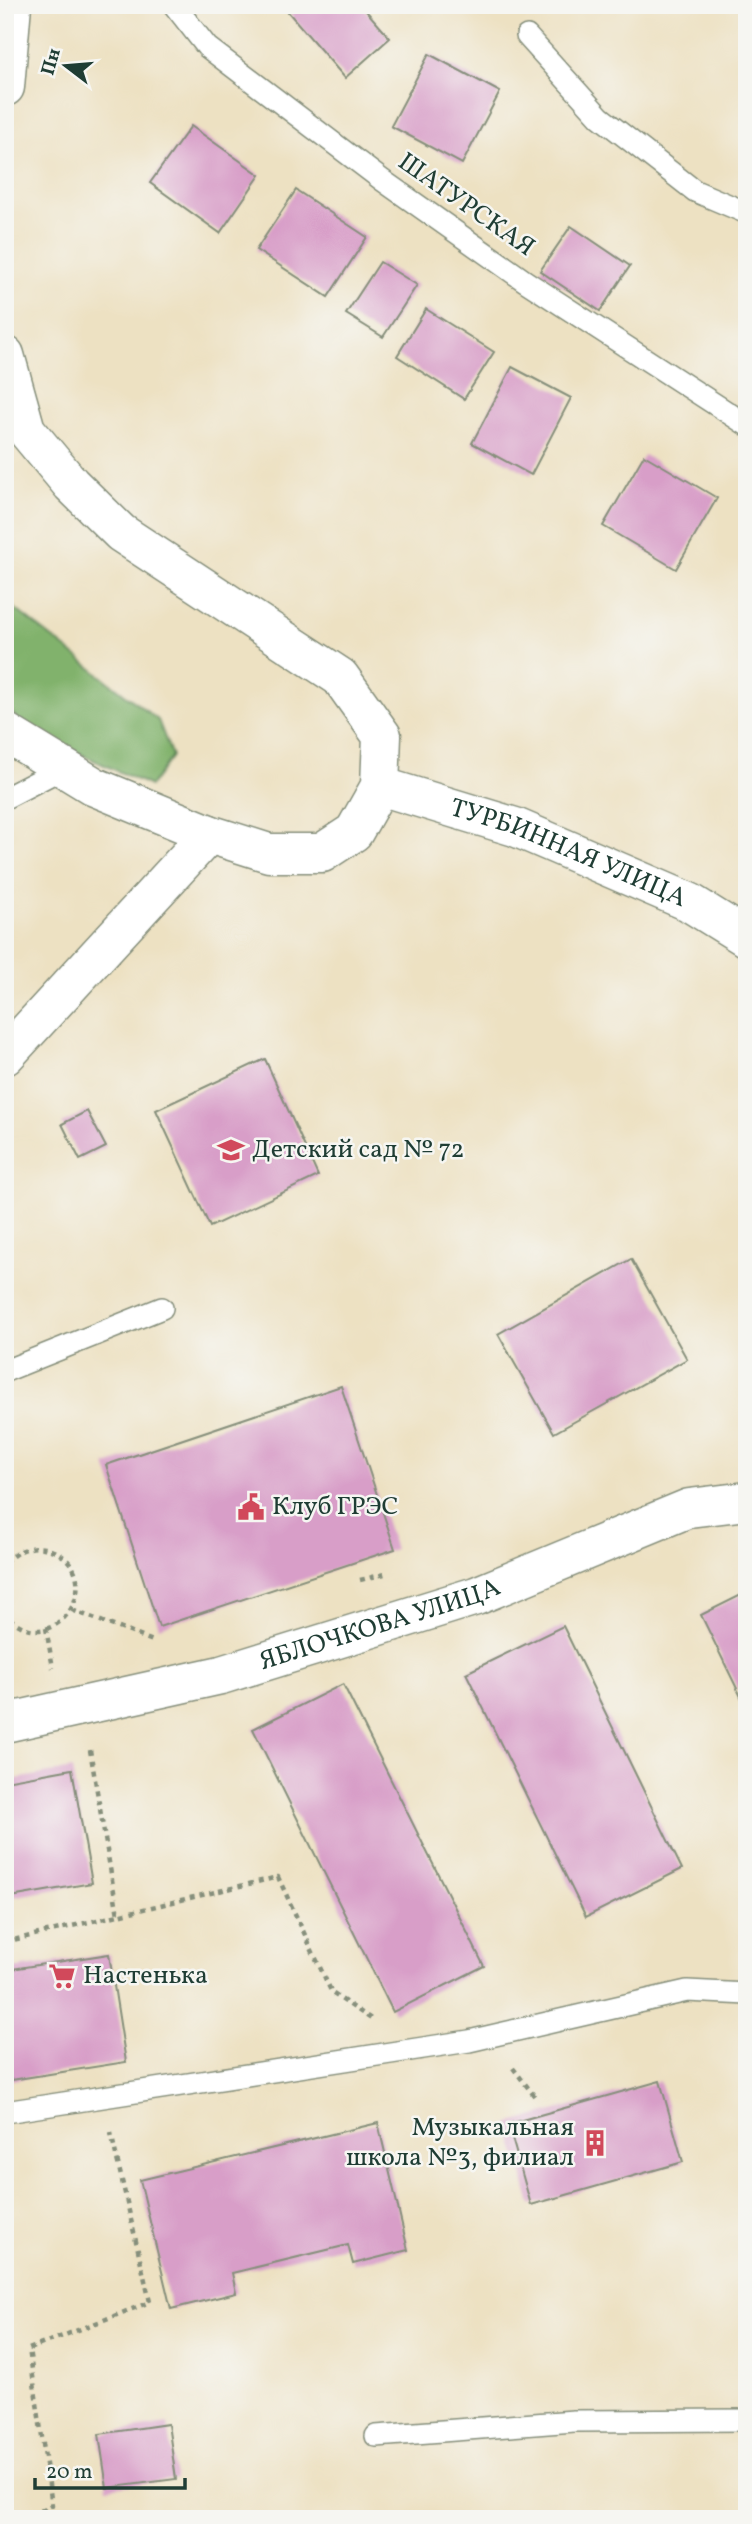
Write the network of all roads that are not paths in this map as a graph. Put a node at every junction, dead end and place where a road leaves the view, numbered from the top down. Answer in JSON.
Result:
{"nodes":[{"id":1,"x":12,"y":5,"type":"edge"},
{"id":2,"x":174,"y":5,"type":"edge"},
{"id":3,"x":527,"y":36,"type":"dead end"},
{"id":4,"x":5,"y":87,"type":"edge"},
{"id":5,"x":747,"y":213,"type":"edge"},
{"id":6,"x":5,"y":355,"type":"edge"},
{"id":7,"x":747,"y":425,"type":"edge"},
{"id":8,"x":5,"y":732,"type":"edge"},
{"id":9,"x":65,"y":767,"type":"junction"},
{"id":10,"x":380,"y":786,"type":"junction"},
{"id":11,"x":5,"y":798,"type":"edge"},
{"id":12,"x":209,"y":834,"type":"junction"},
{"id":13,"x":747,"y":938,"type":"edge"},
{"id":14,"x":5,"y":1056,"type":"edge"},
{"id":15,"x":162,"y":1308,"type":"dead end"},
{"id":16,"x":5,"y":1371,"type":"edge"},
{"id":17,"x":747,"y":1501,"type":"edge"},
{"id":18,"x":5,"y":1723,"type":"edge"},
{"id":19,"x":747,"y":1994,"type":"edge"},
{"id":20,"x":5,"y":2112,"type":"edge"},
{"id":21,"x":747,"y":2420,"type":"edge"},
{"id":22,"x":376,"y":2436,"type":"dead end"}],
"edges":[{"from":1,"to":4,"type":"street"},
{"from":2,"to":7,"type":"lane","name":"ШАТУРСКАЯ"},
{"from":3,"to":5,"type":"lane"},
{"from":6,"to":10,"type":"street"},
{"from":8,"to":9,"type":"street"},
{"from":9,"to":11,"type":"lane"},
{"from":9,"to":12,"type":"street"},
{"from":10,"to":12,"type":"street"},
{"from":10,"to":13,"type":"street","name":"ТУРБИННАЯ УЛИЦА"},
{"from":12,"to":14,"type":"street"},
{"from":15,"to":16,"type":"lane"},
{"from":17,"to":18,"type":"street","name":"ЯБЛОЧКОВА УЛИЦА"},
{"from":19,"to":20,"type":"lane"},
{"from":21,"to":22,"type":"lane"}]}
